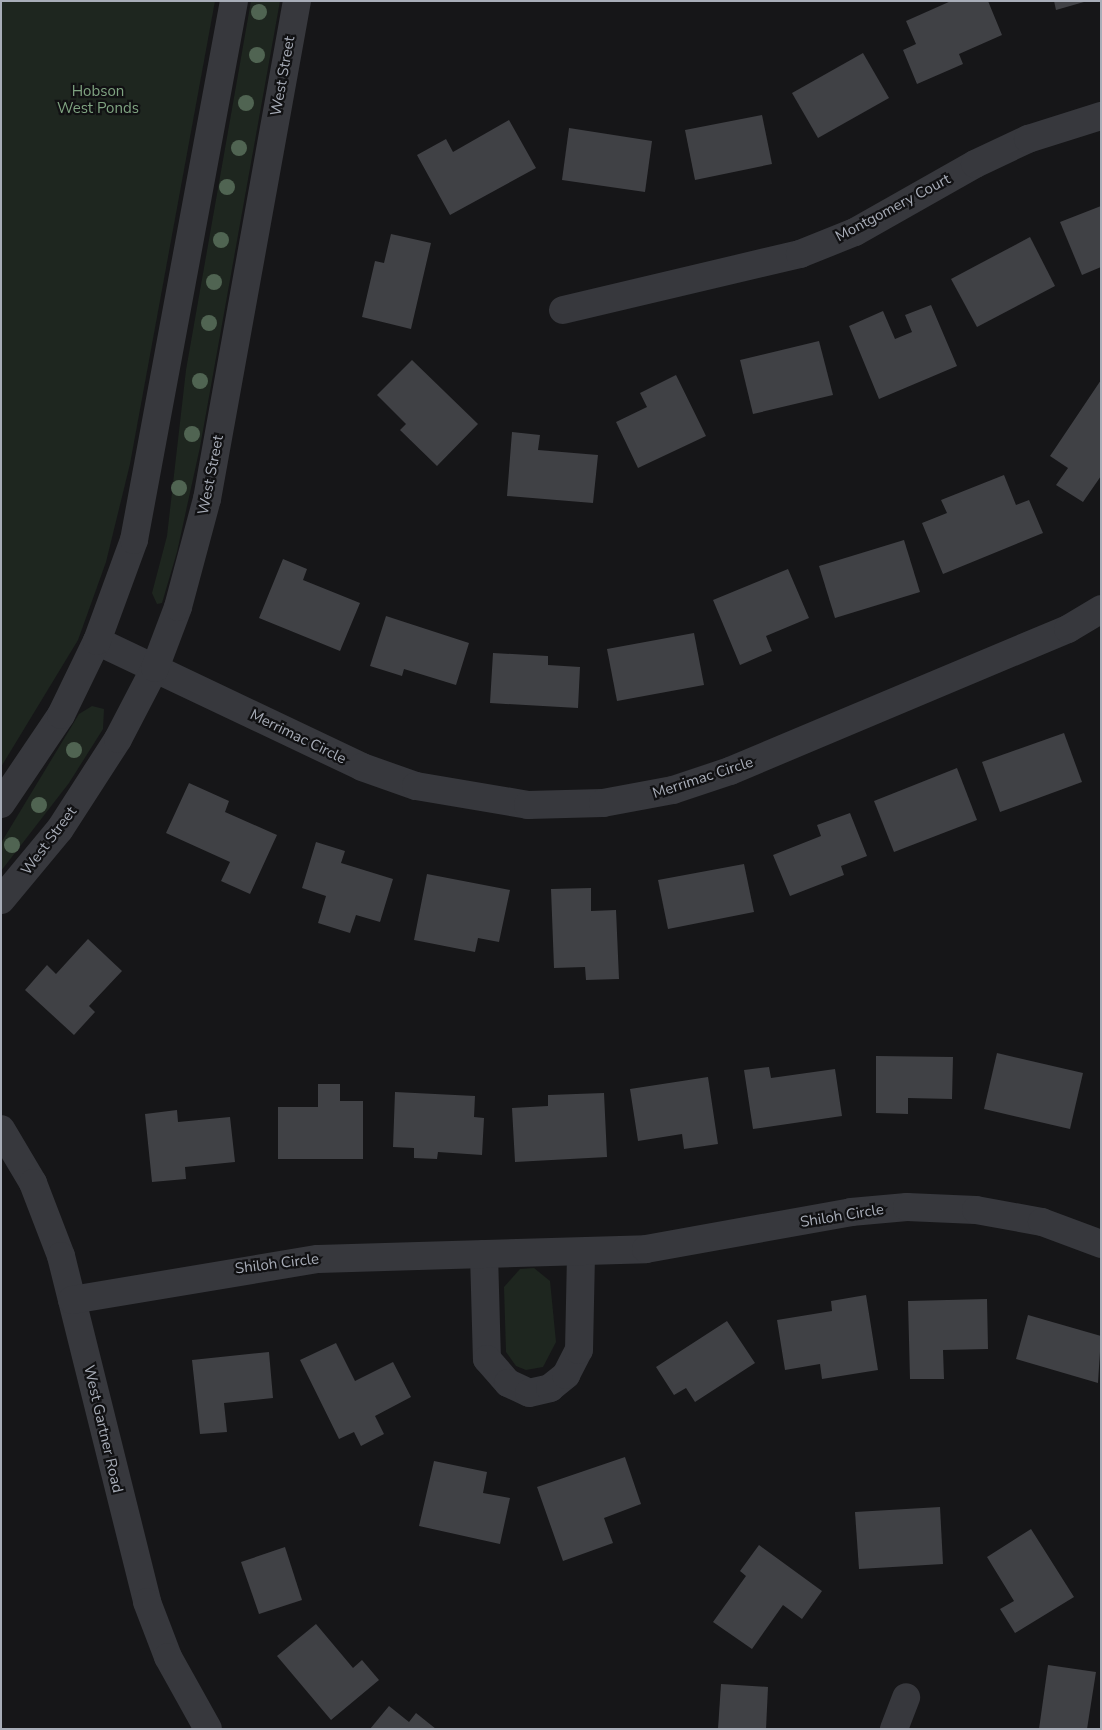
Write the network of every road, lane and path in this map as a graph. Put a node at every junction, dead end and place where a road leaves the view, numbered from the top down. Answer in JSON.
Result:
{"nodes":[{"id":1,"x":234,"y":1,"type":"edge"},
{"id":2,"x":297,"y":1,"type":"edge"},
{"id":3,"x":1101,"y":116,"type":"edge"},
{"id":4,"x":563,"y":310,"type":"dead end"},
{"id":5,"x":1101,"y":609,"type":"edge"},
{"id":6,"x":97,"y":642,"type":"junction"},
{"id":7,"x":155,"y":668,"type":"junction"},
{"id":8,"x":1,"y":804,"type":"edge"},
{"id":9,"x":1,"y":900,"type":"edge"},
{"id":10,"x":1,"y":1129,"type":"edge"},
{"id":11,"x":1101,"y":1244,"type":"edge"},
{"id":12,"x":581,"y":1253,"type":"junction"},
{"id":13,"x":484,"y":1254,"type":"junction"},
{"id":14,"x":72,"y":1300,"type":"junction"},
{"id":15,"x":906,"y":1697,"type":"dead end"},
{"id":16,"x":208,"y":1729,"type":"edge"},
{"id":17,"x":894,"y":1729,"type":"edge"}],
"edges":[{"from":1,"to":6,"type":"street"},
{"from":2,"to":7,"type":"street","name":"West Street"},
{"from":3,"to":4,"type":"street","name":"Montgomery Court"},
{"from":5,"to":7,"type":"street","name":"Merrimac Circle"},
{"from":6,"to":7,"type":"street","name":"Merrimac Circle"},
{"from":6,"to":8,"type":"street"},
{"from":7,"to":9,"type":"street","name":"West Street"},
{"from":10,"to":14,"type":"street","name":"West Gartner Road"},
{"from":11,"to":12,"type":"street","name":"Shiloh Circle"},
{"from":12,"to":13,"type":"street","name":"Shiloh Circle"},
{"from":12,"to":13,"type":"street"},
{"from":13,"to":14,"type":"street","name":"Shiloh Circle"},
{"from":14,"to":16,"type":"street","name":"West Gartner Road"},
{"from":15,"to":17,"type":"street"}]}
